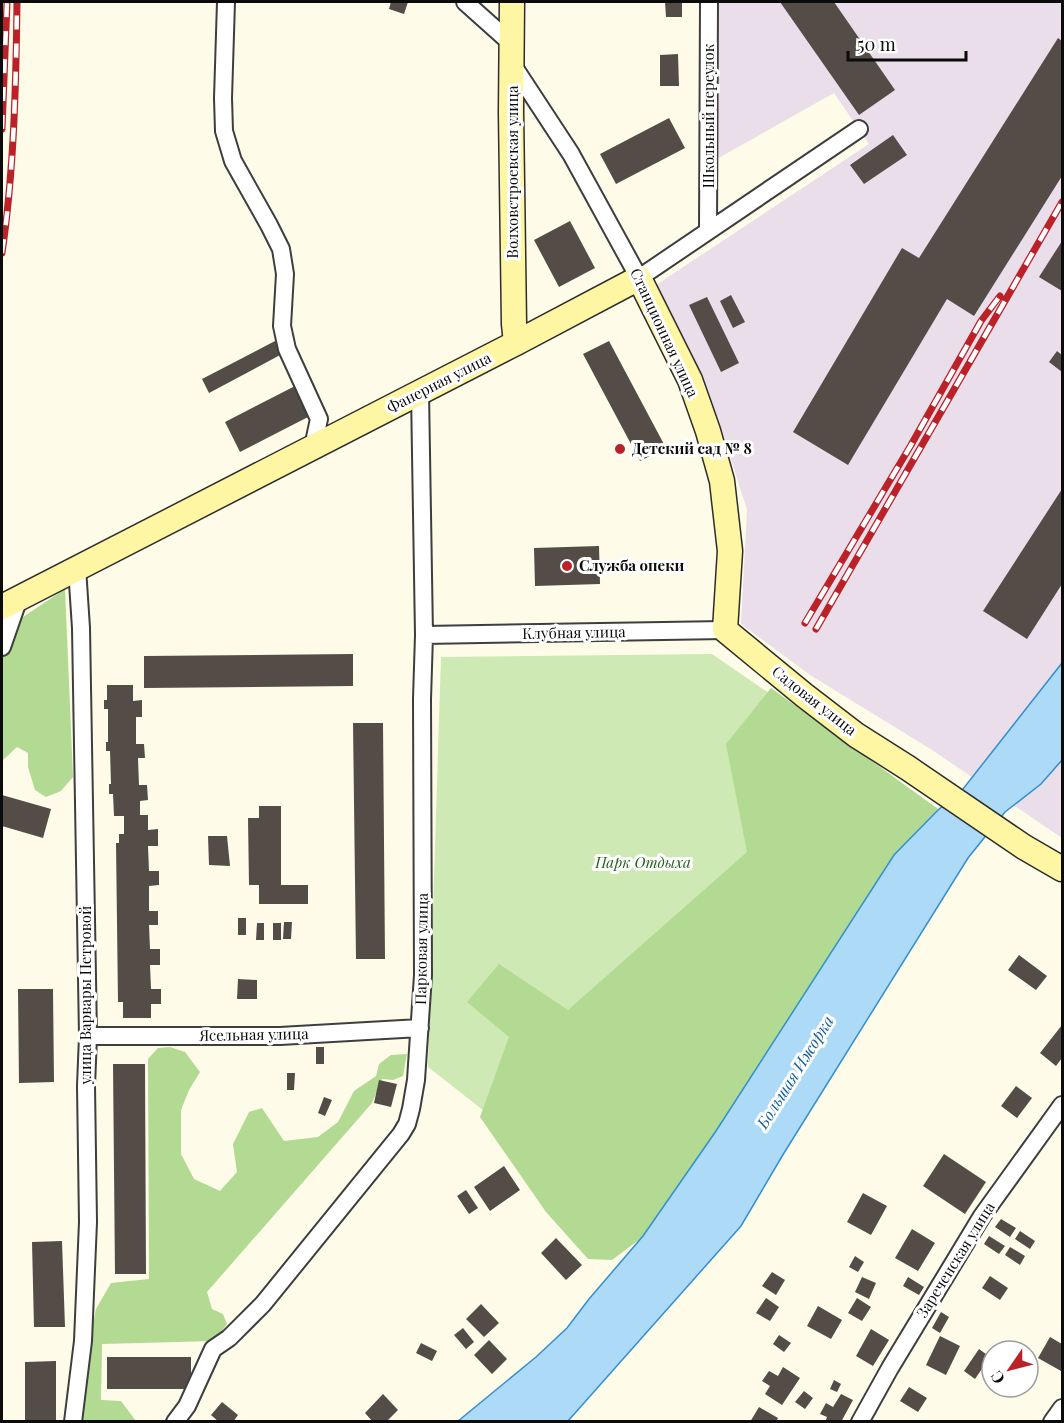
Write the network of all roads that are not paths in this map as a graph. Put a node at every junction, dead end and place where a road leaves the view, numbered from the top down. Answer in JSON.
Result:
{"nodes":[{"id":1,"x":226,"y":2,"type":"edge"},
{"id":2,"x":465,"y":2,"type":"edge"},
{"id":3,"x":512,"y":2,"type":"edge"},
{"id":4,"x":710,"y":2,"type":"edge"},
{"id":5,"x":512,"y":54,"type":"junction"},
{"id":6,"x":859,"y":129,"type":"dead end"},
{"id":7,"x":708,"y":230,"type":"junction"},
{"id":8,"x":639,"y":278,"type":"junction"},
{"id":9,"x":516,"y":343,"type":"junction"},
{"id":10,"x":420,"y":392,"type":"junction"},
{"id":11,"x":313,"y":447,"type":"junction"},
{"id":12,"x":77,"y":568,"type":"junction"},
{"id":13,"x":10,"y":603,"type":"edge"},
{"id":14,"x":725,"y":630,"type":"junction"},
{"id":15,"x":424,"y":635,"type":"junction"},
{"id":16,"x":2,"y":647,"type":"edge"},
{"id":17,"x":1062,"y":869,"type":"edge"},
{"id":18,"x":420,"y":1028,"type":"junction"},
{"id":19,"x":88,"y":1036,"type":"junction"},
{"id":20,"x":1062,"y":1105,"type":"edge"},
{"id":21,"x":1062,"y":1408,"type":"edge"},
{"id":22,"x":73,"y":1422,"type":"edge"},
{"id":23,"x":175,"y":1422,"type":"edge"},
{"id":24,"x":860,"y":1422,"type":"edge"},
{"id":25,"x":1052,"y":1422,"type":"edge"}],
"edges":[{"from":1,"to":11,"type":"street"},
{"from":2,"to":5,"type":"street","name":"Станционная улица"},
{"from":3,"to":5,"type":"street","name":"Волховстроевская улица"},
{"from":4,"to":7,"type":"street","name":"Школьный переулок"},
{"from":5,"to":8,"type":"street","name":"Станционная улица"},
{"from":5,"to":9,"type":"street","name":"Волховстроевская улица"},
{"from":6,"to":7,"type":"street","name":"Фанерная улица"},
{"from":7,"to":8,"type":"street","name":"Фанерная улица"},
{"from":8,"to":9,"type":"street","name":"Фанерная улица"},
{"from":8,"to":14,"type":"street","name":"Станционная улица"},
{"from":9,"to":10,"type":"street","name":"Фанерная улица"},
{"from":10,"to":11,"type":"street","name":"Фанерная улица"},
{"from":10,"to":15,"type":"street","name":"Парковая улица"},
{"from":11,"to":12,"type":"street","name":"Фанерная улица"},
{"from":12,"to":13,"type":"street","name":"Фанерная улица"},
{"from":12,"to":19,"type":"street","name":"улица Варвары Петровой"},
{"from":13,"to":16,"type":"street"},
{"from":14,"to":15,"type":"street","name":"Клубная улица"},
{"from":14,"to":17,"type":"street","name":"Садовая улица"},
{"from":15,"to":18,"type":"street","name":"Парковая улица"},
{"from":18,"to":19,"type":"street","name":"Ясельная улица"},
{"from":18,"to":23,"type":"street","name":"Парковая улица"},
{"from":19,"to":22,"type":"street","name":"улица Варвары Петровой"},
{"from":20,"to":24,"type":"street","name":"Зареченская улица"},
{"from":21,"to":25,"type":"street"}]}
